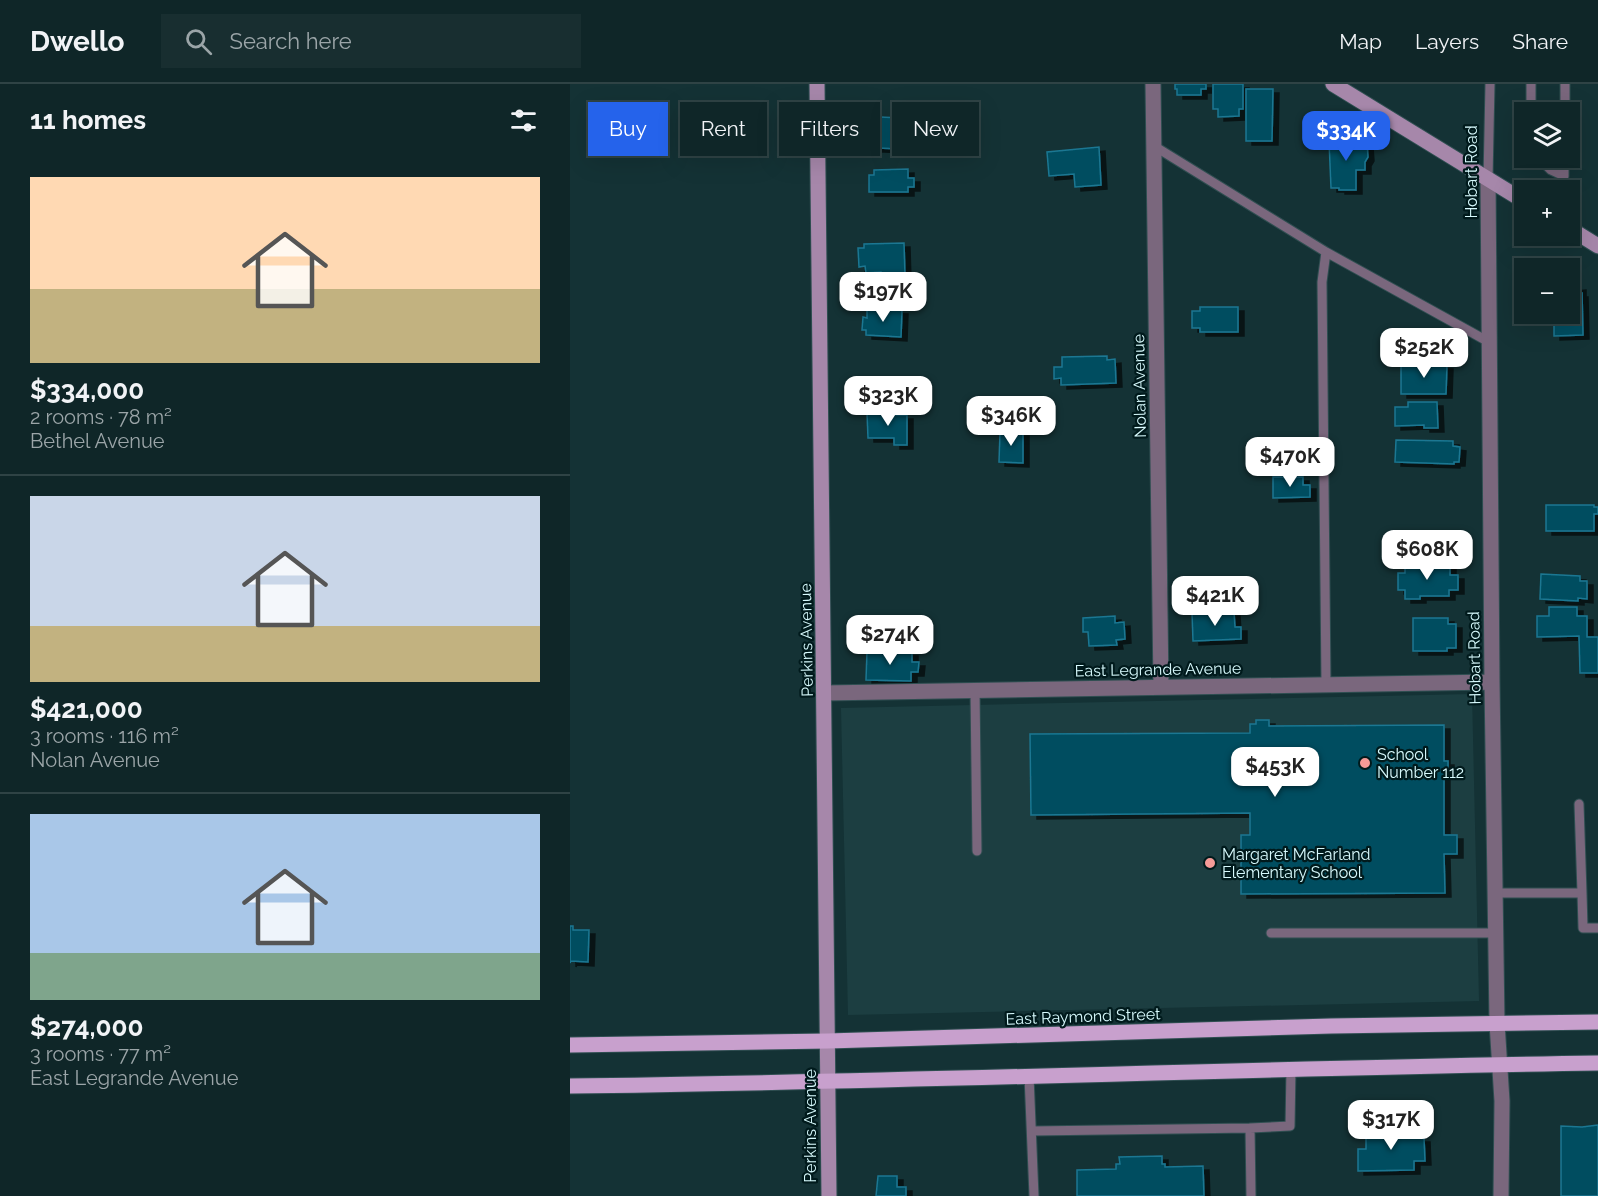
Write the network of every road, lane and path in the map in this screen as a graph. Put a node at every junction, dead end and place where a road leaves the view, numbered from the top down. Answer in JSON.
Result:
{"nodes":[{"id":1,"x":817,"y":84,"type":"edge"},
{"id":2,"x":1153,"y":84,"type":"edge"},
{"id":3,"x":1333,"y":84,"type":"edge"},
{"id":4,"x":1490,"y":84,"type":"edge"},
{"id":5,"x":1531,"y":84,"type":"edge"},
{"id":6,"x":1565,"y":84,"type":"edge"},
{"id":7,"x":1531,"y":102,"type":"edge"},
{"id":8,"x":1565,"y":102,"type":"edge"},
{"id":9,"x":1154,"y":146,"type":"junction"},
{"id":10,"x":1549,"y":168,"type":"edge"},
{"id":11,"x":1564,"y":168,"type":"edge"},
{"id":12,"x":1488,"y":179,"type":"junction"},
{"id":13,"x":1514,"y":195,"type":"edge"},
{"id":14,"x":1580,"y":235,"type":"edge"},
{"id":15,"x":1598,"y":246,"type":"edge"},
{"id":16,"x":1326,"y":252,"type":"junction"},
{"id":17,"x":1489,"y":342,"type":"junction"},
{"id":18,"x":1492,"y":682,"type":"junction"},
{"id":19,"x":1326,"y":684,"type":"junction"},
{"id":20,"x":1161,"y":687,"type":"junction"},
{"id":21,"x":975,"y":690,"type":"junction"},
{"id":22,"x":824,"y":693,"type":"junction"},
{"id":23,"x":1579,"y":804,"type":"dead end"},
{"id":24,"x":977,"y":851,"type":"dead end"},
{"id":25,"x":1496,"y":893,"type":"junction"},
{"id":26,"x":1582,"y":893,"type":"junction"},
{"id":27,"x":1598,"y":928,"type":"edge"},
{"id":28,"x":1271,"y":933,"type":"dead end"},
{"id":29,"x":1496,"y":933,"type":"junction"},
{"id":30,"x":1598,"y":1022,"type":"edge"},
{"id":31,"x":1497,"y":1023,"type":"junction"},
{"id":32,"x":828,"y":1041,"type":"junction"},
{"id":33,"x":570,"y":1045,"type":"edge"},
{"id":34,"x":1598,"y":1063,"type":"edge"},
{"id":35,"x":1499,"y":1065,"type":"junction"},
{"id":36,"x":1291,"y":1070,"type":"junction"},
{"id":37,"x":1029,"y":1076,"type":"junction"},
{"id":38,"x":828,"y":1082,"type":"junction"},
{"id":39,"x":570,"y":1086,"type":"edge"},
{"id":40,"x":1250,"y":1128,"type":"junction"},
{"id":41,"x":1032,"y":1131,"type":"junction"},
{"id":42,"x":829,"y":1196,"type":"edge"},
{"id":43,"x":1034,"y":1196,"type":"edge"},
{"id":44,"x":1251,"y":1196,"type":"edge"},
{"id":45,"x":1501,"y":1196,"type":"edge"}],
"edges":[{"from":1,"to":22,"type":"street","name":"Perkins Avenue"},
{"from":2,"to":9,"type":"street","name":"Nolan Avenue"},
{"from":3,"to":12,"type":"street"},
{"from":4,"to":12,"type":"lane","name":"Hobart Road"},
{"from":5,"to":7,"type":"lane"},
{"from":6,"to":8,"type":"lane"},
{"from":9,"to":16,"type":"lane"},
{"from":9,"to":20,"type":"street","name":"Nolan Avenue"},
{"from":10,"to":11,"type":"lane"},
{"from":12,"to":13,"type":"street"},
{"from":12,"to":17,"type":"street","name":"Hobart Road"},
{"from":14,"to":15,"type":"street"},
{"from":16,"to":17,"type":"lane"},
{"from":16,"to":19,"type":"lane"},
{"from":17,"to":18,"type":"street","name":"Hobart Road"},
{"from":18,"to":19,"type":"street","name":"East Legrande Avenue"},
{"from":18,"to":25,"type":"street","name":"Hobart Road"},
{"from":19,"to":20,"type":"street","name":"East Legrande Avenue"},
{"from":20,"to":21,"type":"street","name":"East Legrande Avenue"},
{"from":21,"to":22,"type":"street","name":"East Legrande Avenue"},
{"from":21,"to":24,"type":"lane"},
{"from":22,"to":32,"type":"street","name":"Perkins Avenue"},
{"from":23,"to":26,"type":"lane"},
{"from":25,"to":26,"type":"lane"},
{"from":25,"to":29,"type":"street","name":"Hobart Road"},
{"from":26,"to":27,"type":"lane"},
{"from":28,"to":29,"type":"lane"},
{"from":29,"to":31,"type":"street","name":"Hobart Road"},
{"from":30,"to":31,"type":"main road","name":"East Raymond Street"},
{"from":31,"to":32,"type":"main road","name":"East Raymond Street"},
{"from":31,"to":35,"type":"street","name":"Hobart Road"},
{"from":32,"to":33,"type":"main road","name":"East Raymond Street"},
{"from":32,"to":38,"type":"street","name":"Perkins Avenue"},
{"from":34,"to":35,"type":"main road"},
{"from":35,"to":36,"type":"main road"},
{"from":35,"to":45,"type":"street","name":"Hobart Road"},
{"from":36,"to":37,"type":"main road"},
{"from":36,"to":40,"type":"lane"},
{"from":37,"to":38,"type":"main road"},
{"from":37,"to":41,"type":"lane"},
{"from":38,"to":39,"type":"main road"},
{"from":38,"to":42,"type":"street","name":"Perkins Avenue"},
{"from":40,"to":41,"type":"lane"},
{"from":40,"to":44,"type":"lane"},
{"from":41,"to":43,"type":"lane"}]}
